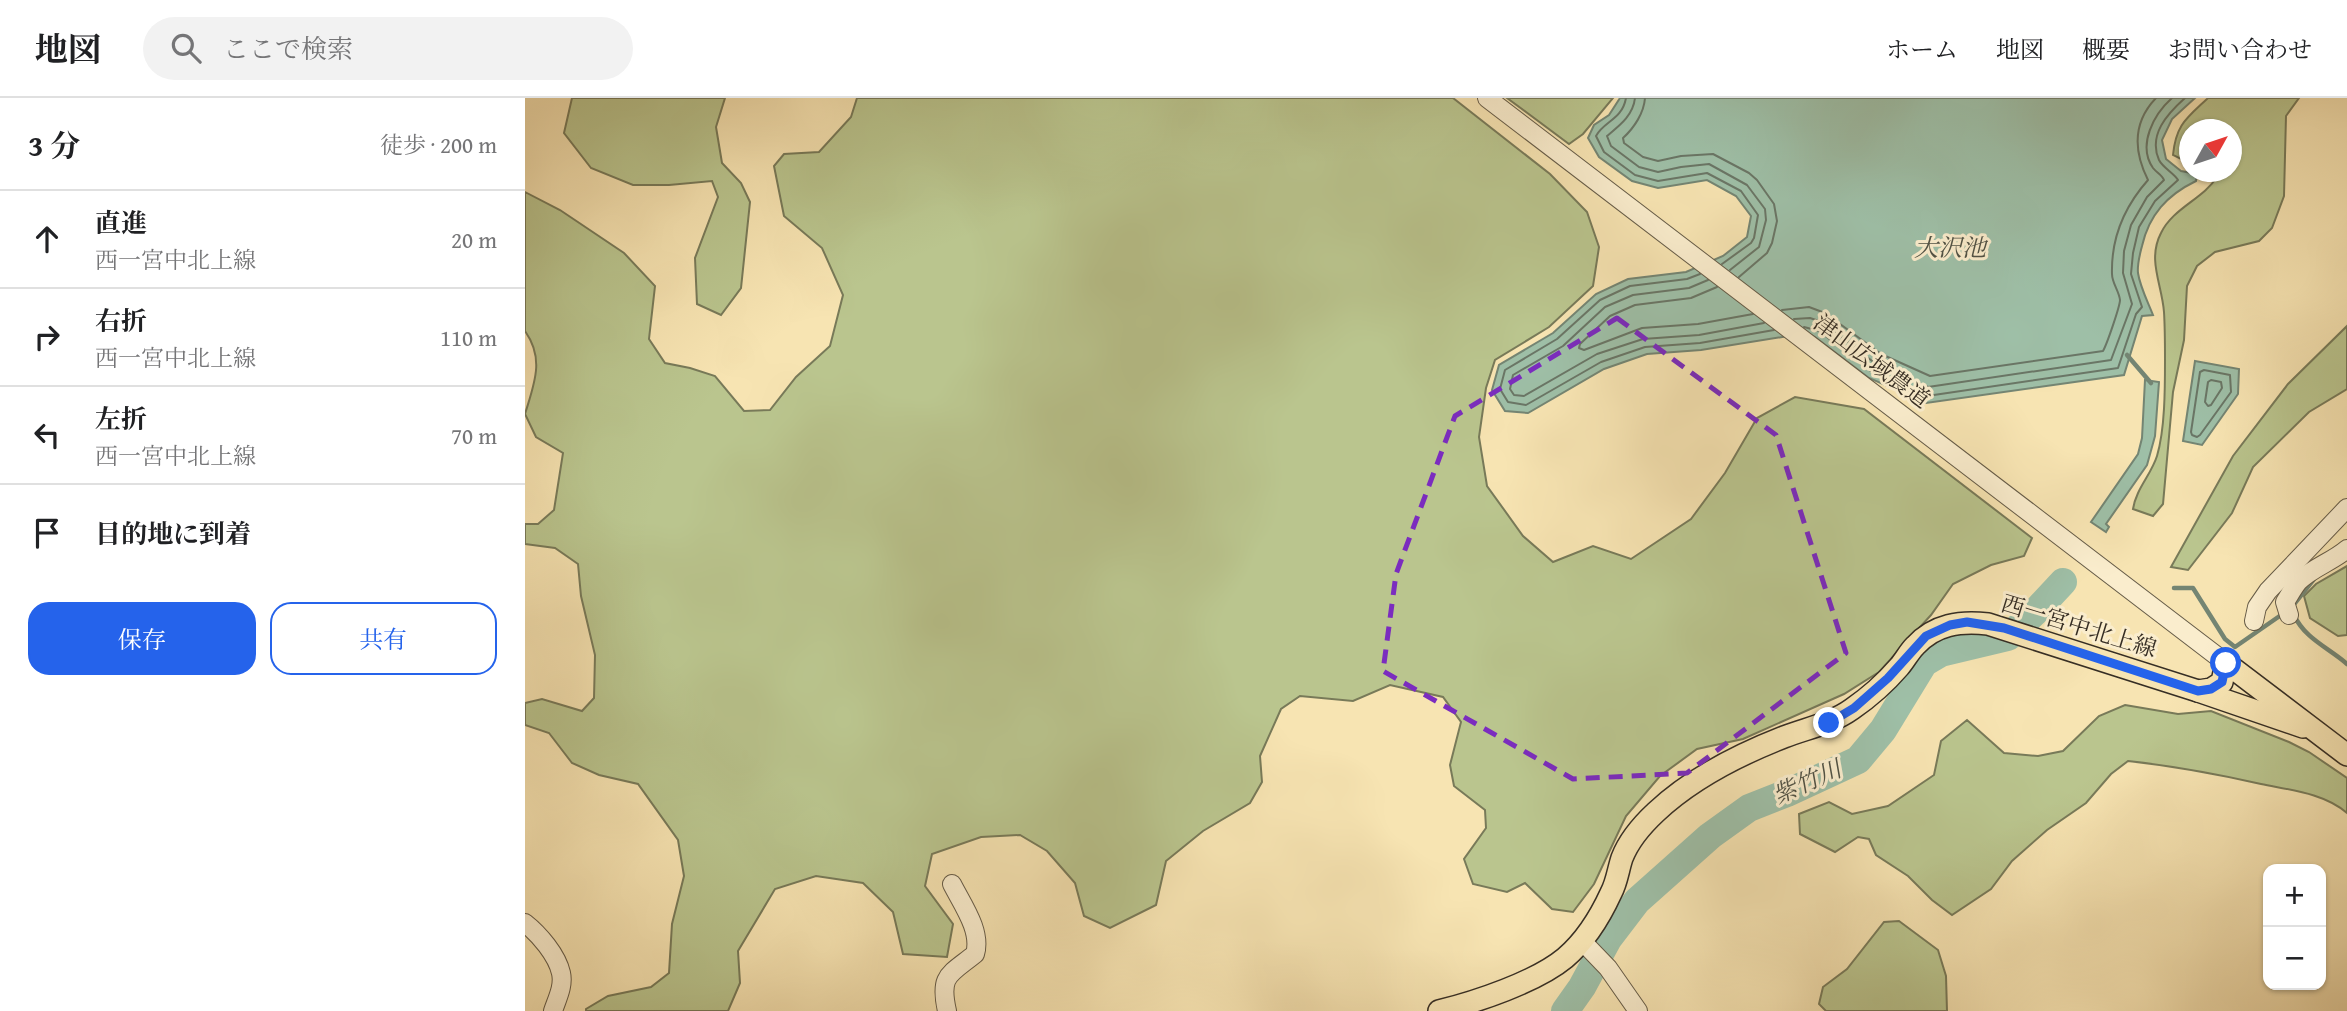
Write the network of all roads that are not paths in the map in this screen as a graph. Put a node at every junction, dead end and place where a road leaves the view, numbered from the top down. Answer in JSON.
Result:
{"nodes":[{"id":1,"x":1487,"y":98,"type":"edge"},
{"id":2,"x":2347,"y":508,"type":"edge"},
{"id":3,"x":2347,"y":549,"type":"edge"},
{"id":4,"x":2289,"y":615,"type":"dead end"},
{"id":5,"x":2254,"y":621,"type":"dead end"},
{"id":6,"x":2226,"y":663,"type":"junction"},
{"id":7,"x":2198,"y":691,"type":"junction"},
{"id":8,"x":2315,"y":731,"type":"junction"},
{"id":9,"x":2347,"y":755,"type":"edge"},
{"id":10,"x":952,"y":884,"type":"dead end"},
{"id":11,"x":525,"y":923,"type":"edge"},
{"id":12,"x":1587,"y":946,"type":"junction"},
{"id":13,"x":553,"y":1011,"type":"edge"},
{"id":14,"x":947,"y":1011,"type":"edge"},
{"id":15,"x":1439,"y":1011,"type":"edge"},
{"id":16,"x":1638,"y":1011,"type":"edge"}],
"edges":[{"from":1,"to":6,"type":"street","name":"津山広域農道"},
{"from":2,"to":5,"type":"street"},
{"from":3,"to":4,"type":"street"},
{"from":6,"to":7,"type":"main road"},
{"from":6,"to":8,"type":"main road"},
{"from":7,"to":8,"type":"main road","name":"西一宮中北上線"},
{"from":7,"to":12,"type":"main road","name":"西一宮中北上線"},
{"from":8,"to":9,"type":"main road"},
{"from":10,"to":14,"type":"street"},
{"from":11,"to":13,"type":"street"},
{"from":12,"to":15,"type":"main road","name":"西一宮中北上線"},
{"from":12,"to":16,"type":"street"}]}
